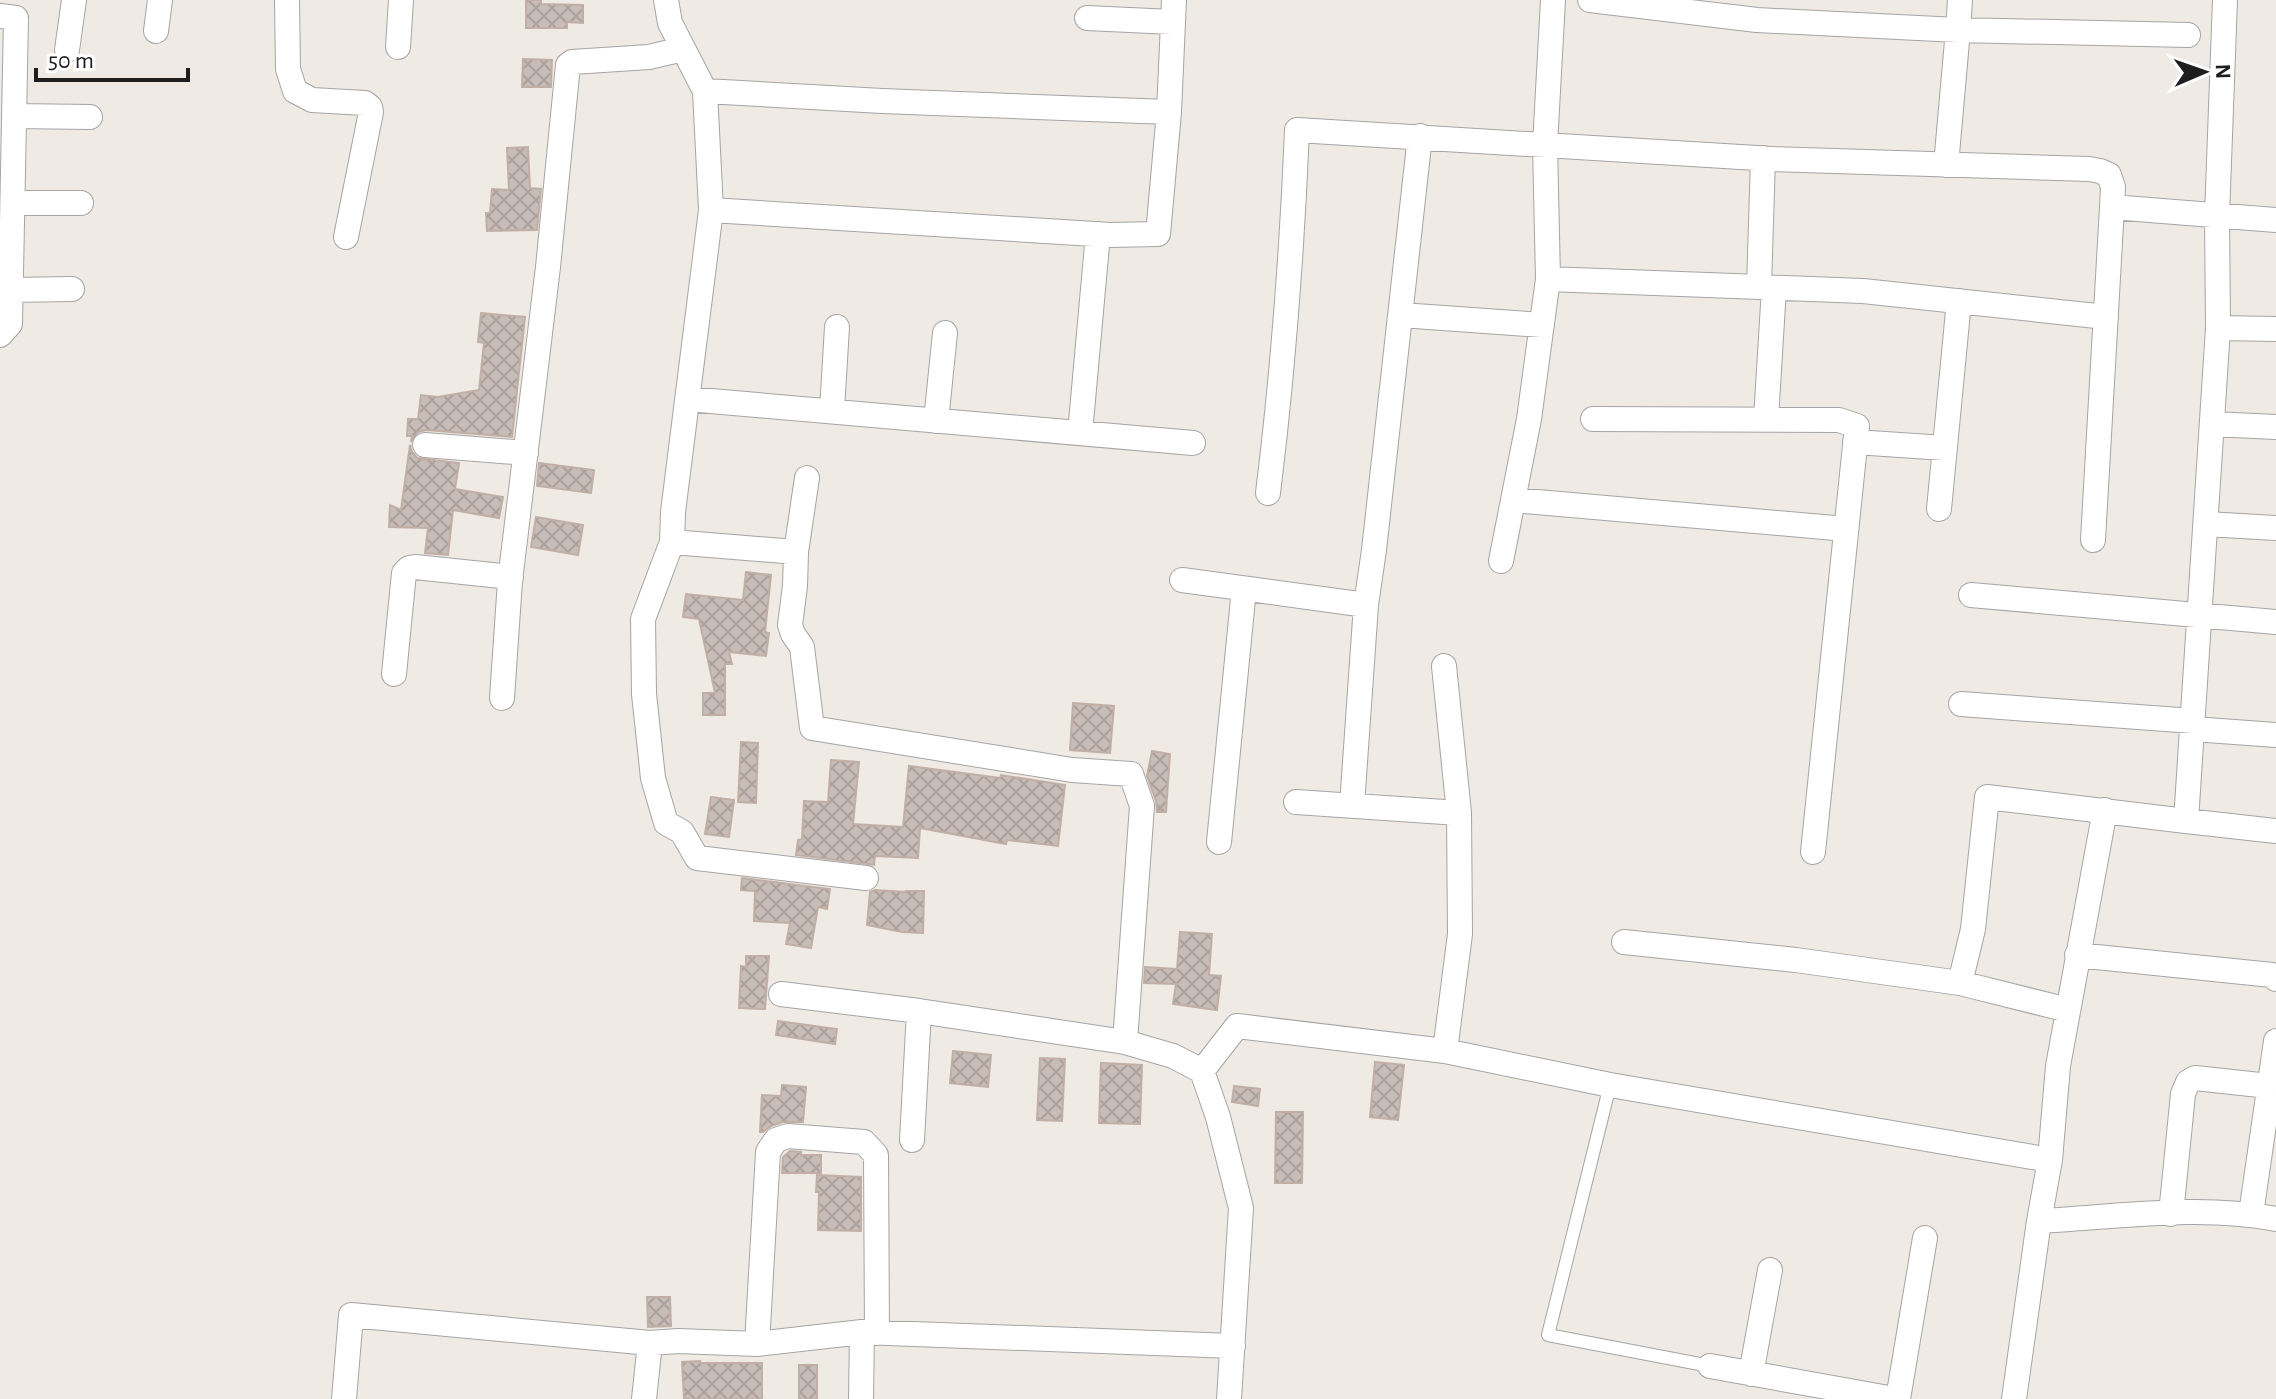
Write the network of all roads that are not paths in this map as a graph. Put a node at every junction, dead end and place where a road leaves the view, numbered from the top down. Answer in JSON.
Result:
{"nodes":[{"id":1,"x":74,"y":0,"type":"edge"},
{"id":2,"x":160,"y":0,"type":"edge"},
{"id":3,"x":287,"y":0,"type":"edge"},
{"id":4,"x":401,"y":0,"type":"edge"},
{"id":5,"x":666,"y":0,"type":"edge"},
{"id":6,"x":1553,"y":0,"type":"edge"},
{"id":7,"x":1590,"y":0,"type":"edge"},
{"id":8,"x":1960,"y":0,"type":"edge"},
{"id":9,"x":2225,"y":0,"type":"edge"},
{"id":10,"x":1678,"y":6,"type":"edge"},
{"id":11,"x":12,"y":11,"type":"edge"},
{"id":12,"x":1173,"y":11,"type":"edge"},
{"id":13,"x":1820,"y":11,"type":"edge"},
{"id":14,"x":1087,"y":18,"type":"dead end"},
{"id":15,"x":1958,"y":30,"type":"junction"},
{"id":16,"x":156,"y":31,"type":"dead end"},
{"id":17,"x":2188,"y":35,"type":"dead end"},
{"id":18,"x":398,"y":47,"type":"dead end"},
{"id":19,"x":683,"y":49,"type":"junction"},
{"id":20,"x":67,"y":50,"type":"dead end"},
{"id":21,"x":705,"y":91,"type":"junction"},
{"id":22,"x":1169,"y":112,"type":"junction"},
{"id":23,"x":15,"y":116,"type":"junction"},
{"id":24,"x":90,"y":117,"type":"dead end"},
{"id":25,"x":1420,"y":136,"type":"junction"},
{"id":26,"x":1545,"y":145,"type":"junction"},
{"id":27,"x":1763,"y":158,"type":"junction"},
{"id":28,"x":1946,"y":165,"type":"junction"},
{"id":29,"x":13,"y":203,"type":"junction"},
{"id":30,"x":81,"y":203,"type":"dead end"},
{"id":31,"x":2112,"y":207,"type":"junction"},
{"id":32,"x":711,"y":210,"type":"junction"},
{"id":33,"x":2217,"y":216,"type":"junction"},
{"id":34,"x":2276,"y":220,"type":"edge"},
{"id":35,"x":1098,"y":234,"type":"junction"},
{"id":36,"x":346,"y":237,"type":"dead end"},
{"id":37,"x":1548,"y":279,"type":"junction"},
{"id":38,"x":1766,"y":287,"type":"junction"},
{"id":39,"x":72,"y":289,"type":"dead end"},
{"id":40,"x":11,"y":290,"type":"junction"},
{"id":41,"x":1959,"y":301,"type":"junction"},
{"id":42,"x":1401,"y":315,"type":"junction"},
{"id":43,"x":2106,"y":317,"type":"junction"},
{"id":44,"x":1542,"y":325,"type":"junction"},
{"id":45,"x":837,"y":327,"type":"dead end"},
{"id":46,"x":2218,"y":328,"type":"junction"},
{"id":47,"x":2276,"y":329,"type":"edge"},
{"id":48,"x":945,"y":333,"type":"dead end"},
{"id":49,"x":0,"y":335,"type":"edge"},
{"id":50,"x":688,"y":399,"type":"junction"},
{"id":51,"x":832,"y":410,"type":"junction"},
{"id":52,"x":1593,"y":419,"type":"dead end"},
{"id":53,"x":1766,"y":419,"type":"junction"},
{"id":54,"x":936,"y":421,"type":"junction"},
{"id":55,"x":2212,"y":424,"type":"junction"},
{"id":56,"x":2276,"y":427,"type":"edge"},
{"id":57,"x":1080,"y":433,"type":"junction"},
{"id":58,"x":1855,"y":442,"type":"junction"},
{"id":59,"x":1193,"y":443,"type":"dead end"},
{"id":60,"x":425,"y":445,"type":"dead end"},
{"id":61,"x":1945,"y":448,"type":"junction"},
{"id":62,"x":526,"y":453,"type":"junction"},
{"id":63,"x":807,"y":478,"type":"dead end"},
{"id":64,"x":1268,"y":493,"type":"dead end"},
{"id":65,"x":1514,"y":500,"type":"junction"},
{"id":66,"x":1939,"y":509,"type":"dead end"},
{"id":67,"x":2206,"y":524,"type":"junction"},
{"id":68,"x":2276,"y":528,"type":"edge"},
{"id":69,"x":1846,"y":529,"type":"junction"},
{"id":70,"x":2093,"y":540,"type":"dead end"},
{"id":71,"x":672,"y":542,"type":"junction"},
{"id":72,"x":796,"y":552,"type":"junction"},
{"id":73,"x":1501,"y":561,"type":"dead end"},
{"id":74,"x":511,"y":577,"type":"junction"},
{"id":75,"x":1182,"y":580,"type":"dead end"},
{"id":76,"x":1244,"y":589,"type":"junction"},
{"id":77,"x":1971,"y":595,"type":"dead end"},
{"id":78,"x":1366,"y":605,"type":"junction"},
{"id":79,"x":2200,"y":616,"type":"junction"},
{"id":80,"x":2276,"y":622,"type":"edge"},
{"id":81,"x":1444,"y":666,"type":"dead end"},
{"id":82,"x":394,"y":674,"type":"dead end"},
{"id":83,"x":502,"y":698,"type":"dead end"},
{"id":84,"x":1961,"y":704,"type":"dead end"},
{"id":85,"x":2193,"y":725,"type":"junction"},
{"id":86,"x":2276,"y":735,"type":"edge"},
{"id":87,"x":1296,"y":802,"type":"dead end"},
{"id":88,"x":1352,"y":805,"type":"junction"},
{"id":89,"x":2105,"y":810,"type":"junction"},
{"id":90,"x":1459,"y":813,"type":"junction"},
{"id":91,"x":2186,"y":821,"type":"junction"},
{"id":92,"x":2276,"y":831,"type":"edge"},
{"id":93,"x":1219,"y":842,"type":"dead end"},
{"id":94,"x":1813,"y":852,"type":"dead end"},
{"id":95,"x":866,"y":878,"type":"dead end"},
{"id":96,"x":1624,"y":942,"type":"dead end"},
{"id":97,"x":2077,"y":955,"type":"junction"},
{"id":98,"x":2276,"y":979,"type":"edge"},
{"id":99,"x":1960,"y":983,"type":"junction"},
{"id":100,"x":781,"y":994,"type":"dead end"},
{"id":101,"x":2068,"y":1010,"type":"junction"},
{"id":102,"x":919,"y":1011,"type":"junction"},
{"id":103,"x":2276,"y":1041,"type":"edge"},
{"id":104,"x":1125,"y":1042,"type":"junction"},
{"id":105,"x":1445,"y":1051,"type":"junction"},
{"id":106,"x":1202,"y":1071,"type":"junction"},
{"id":107,"x":1610,"y":1085,"type":"junction"},
{"id":108,"x":2269,"y":1086,"type":"junction"},
{"id":109,"x":912,"y":1140,"type":"dead end"},
{"id":110,"x":2050,"y":1160,"type":"junction"},
{"id":111,"x":2171,"y":1214,"type":"junction"},
{"id":112,"x":2251,"y":1214,"type":"junction"},
{"id":113,"x":2276,"y":1219,"type":"edge"},
{"id":114,"x":2039,"y":1221,"type":"junction"},
{"id":115,"x":1925,"y":1238,"type":"dead end"},
{"id":116,"x":1770,"y":1270,"type":"dead end"},
{"id":117,"x":870,"y":1332,"type":"junction"},
{"id":118,"x":650,"y":1343,"type":"junction"},
{"id":119,"x":757,"y":1344,"type":"junction"},
{"id":120,"x":1233,"y":1346,"type":"junction"},
{"id":121,"x":1710,"y":1366,"type":"joint"},
{"id":122,"x":1751,"y":1374,"type":"junction"},
{"id":123,"x":1834,"y":1394,"type":"edge"},
{"id":124,"x":344,"y":1399,"type":"edge"},
{"id":125,"x":644,"y":1399,"type":"edge"},
{"id":126,"x":861,"y":1399,"type":"edge"},
{"id":127,"x":1229,"y":1399,"type":"edge"},
{"id":128,"x":1896,"y":1399,"type":"edge"},
{"id":129,"x":2014,"y":1399,"type":"edge"}],
"edges":[{"from":1,"to":20,"type":"street"},
{"from":2,"to":16,"type":"street"},
{"from":3,"to":36,"type":"street"},
{"from":4,"to":18,"type":"street"},
{"from":5,"to":19,"type":"street"},
{"from":6,"to":26,"type":"street"},
{"from":7,"to":10,"type":"street"},
{"from":8,"to":15,"type":"street"},
{"from":9,"to":33,"type":"street"},
{"from":10,"to":13,"type":"street"},
{"from":11,"to":23,"type":"street"},
{"from":12,"to":14,"type":"street"},
{"from":12,"to":22,"type":"street"},
{"from":13,"to":15,"type":"street"},
{"from":15,"to":17,"type":"street"},
{"from":15,"to":28,"type":"street"},
{"from":19,"to":21,"type":"street"},
{"from":19,"to":62,"type":"street"},
{"from":21,"to":22,"type":"street"},
{"from":21,"to":32,"type":"street"},
{"from":22,"to":35,"type":"street"},
{"from":23,"to":24,"type":"street"},
{"from":23,"to":29,"type":"street"},
{"from":25,"to":26,"type":"street"},
{"from":25,"to":42,"type":"street"},
{"from":25,"to":64,"type":"street"},
{"from":26,"to":27,"type":"street"},
{"from":26,"to":37,"type":"street"},
{"from":27,"to":28,"type":"street"},
{"from":27,"to":38,"type":"street"},
{"from":28,"to":31,"type":"street"},
{"from":29,"to":30,"type":"street"},
{"from":29,"to":40,"type":"street"},
{"from":31,"to":33,"type":"street"},
{"from":31,"to":43,"type":"street"},
{"from":32,"to":35,"type":"street"},
{"from":32,"to":50,"type":"street"},
{"from":33,"to":34,"type":"street"},
{"from":33,"to":46,"type":"street"},
{"from":35,"to":57,"type":"street"},
{"from":37,"to":38,"type":"street"},
{"from":37,"to":44,"type":"street"},
{"from":38,"to":41,"type":"street"},
{"from":38,"to":53,"type":"street"},
{"from":39,"to":40,"type":"street"},
{"from":40,"to":49,"type":"street"},
{"from":41,"to":43,"type":"street"},
{"from":41,"to":61,"type":"street"},
{"from":42,"to":44,"type":"street"},
{"from":42,"to":78,"type":"street"},
{"from":43,"to":70,"type":"street"},
{"from":44,"to":65,"type":"street"},
{"from":45,"to":51,"type":"street"},
{"from":46,"to":47,"type":"street"},
{"from":46,"to":55,"type":"street"},
{"from":48,"to":54,"type":"street"},
{"from":50,"to":51,"type":"street"},
{"from":50,"to":71,"type":"street"},
{"from":51,"to":54,"type":"street"},
{"from":52,"to":53,"type":"street"},
{"from":53,"to":58,"type":"street"},
{"from":54,"to":57,"type":"street"},
{"from":55,"to":56,"type":"street"},
{"from":55,"to":67,"type":"street"},
{"from":57,"to":59,"type":"street"},
{"from":58,"to":61,"type":"street"},
{"from":58,"to":69,"type":"street"},
{"from":60,"to":62,"type":"street"},
{"from":61,"to":66,"type":"street"},
{"from":62,"to":74,"type":"street"},
{"from":63,"to":72,"type":"street"},
{"from":65,"to":69,"type":"street"},
{"from":65,"to":73,"type":"street"},
{"from":67,"to":68,"type":"street"},
{"from":67,"to":79,"type":"street"},
{"from":69,"to":94,"type":"street"},
{"from":71,"to":72,"type":"street"},
{"from":71,"to":95,"type":"street"},
{"from":72,"to":104,"type":"street"},
{"from":74,"to":82,"type":"street"},
{"from":74,"to":83,"type":"street"},
{"from":75,"to":76,"type":"street"},
{"from":76,"to":78,"type":"street"},
{"from":76,"to":93,"type":"street"},
{"from":77,"to":79,"type":"street"},
{"from":78,"to":88,"type":"street"},
{"from":79,"to":80,"type":"street"},
{"from":79,"to":85,"type":"street"},
{"from":81,"to":90,"type":"street"},
{"from":84,"to":85,"type":"street"},
{"from":85,"to":86,"type":"street"},
{"from":85,"to":91,"type":"street"},
{"from":87,"to":88,"type":"street"},
{"from":88,"to":90,"type":"street"},
{"from":89,"to":91,"type":"street"},
{"from":89,"to":97,"type":"street"},
{"from":89,"to":99,"type":"street"},
{"from":90,"to":105,"type":"street"},
{"from":91,"to":92,"type":"street"},
{"from":96,"to":99,"type":"street"},
{"from":97,"to":98,"type":"street"},
{"from":97,"to":101,"type":"street"},
{"from":99,"to":101,"type":"street"},
{"from":100,"to":102,"type":"street"},
{"from":101,"to":110,"type":"street"},
{"from":102,"to":104,"type":"street"},
{"from":102,"to":109,"type":"street"},
{"from":103,"to":108,"type":"street"},
{"from":104,"to":106,"type":"street"},
{"from":105,"to":106,"type":"street"},
{"from":105,"to":107,"type":"street"},
{"from":106,"to":120,"type":"street"},
{"from":107,"to":110,"type":"street"},
{"from":107,"to":121,"type":"lane"},
{"from":108,"to":111,"type":"street"},
{"from":108,"to":112,"type":"street"},
{"from":110,"to":114,"type":"street"},
{"from":111,"to":112,"type":"street"},
{"from":111,"to":114,"type":"street"},
{"from":112,"to":113,"type":"street"},
{"from":114,"to":129,"type":"street"},
{"from":115,"to":128,"type":"street"},
{"from":116,"to":122,"type":"street"},
{"from":117,"to":119,"type":"street"},
{"from":117,"to":119,"type":"street"},
{"from":117,"to":120,"type":"street"},
{"from":117,"to":126,"type":"street"},
{"from":118,"to":119,"type":"street"},
{"from":118,"to":124,"type":"street"},
{"from":118,"to":125,"type":"street"},
{"from":120,"to":127,"type":"street"},
{"from":121,"to":122,"type":"street"},
{"from":122,"to":123,"type":"street"},
{"from":123,"to":128,"type":"street"}]}
